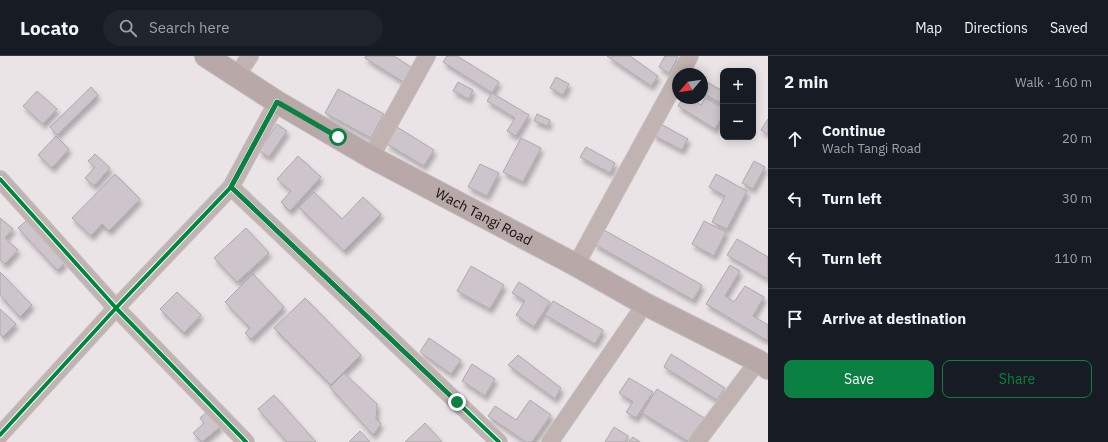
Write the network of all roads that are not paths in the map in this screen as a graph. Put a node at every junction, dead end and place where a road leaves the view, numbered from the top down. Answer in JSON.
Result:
{"nodes":[{"id":1,"x":206,"y":56,"type":"edge"},
{"id":2,"x":250,"y":56,"type":"edge"},
{"id":3,"x":427,"y":56,"type":"edge"},
{"id":4,"x":690,"y":56,"type":"edge"},
{"id":5,"x":683,"y":68,"type":"edge"},
{"id":6,"x":237,"y":76,"type":"junction"},
{"id":7,"x":672,"y":89,"type":"edge"},
{"id":8,"x":277,"y":102,"type":"junction"},
{"id":9,"x":371,"y":157,"type":"junction"},
{"id":10,"x":0,"y":179,"type":"edge"},
{"id":11,"x":231,"y":187,"type":"junction"},
{"id":12,"x":576,"y":265,"type":"junction"},
{"id":13,"x":646,"y":304,"type":"junction"},
{"id":14,"x":116,"y":308,"type":"junction"},
{"id":15,"x":763,"y":365,"type":"edge"},
{"id":16,"x":0,"y":435,"type":"edge"},
{"id":17,"x":246,"y":442,"type":"edge"},
{"id":18,"x":499,"y":442,"type":"edge"},
{"id":19,"x":550,"y":442,"type":"edge"},
{"id":20,"x":697,"y":442,"type":"edge"}],
"edges":[{"from":1,"to":6,"type":"main road","name":"Wach Tangi Road"},
{"from":2,"to":6,"type":"street"},
{"from":3,"to":9,"type":"street"},
{"from":4,"to":5,"type":"street"},
{"from":6,"to":8,"type":"main road","name":"Wach Tangi Road"},
{"from":7,"to":12,"type":"street"},
{"from":8,"to":9,"type":"main road","name":"Wach Tangi Road"},
{"from":8,"to":11,"type":"street"},
{"from":9,"to":12,"type":"main road","name":"Wach Tangi Road"},
{"from":10,"to":14,"type":"street"},
{"from":11,"to":14,"type":"street"},
{"from":11,"to":18,"type":"street"},
{"from":12,"to":13,"type":"main road","name":"Wach Tangi Road"},
{"from":13,"to":15,"type":"main road","name":"Wach Tangi Road"},
{"from":13,"to":19,"type":"street"},
{"from":14,"to":16,"type":"street"},
{"from":14,"to":17,"type":"street"},
{"from":15,"to":20,"type":"street"}]}
